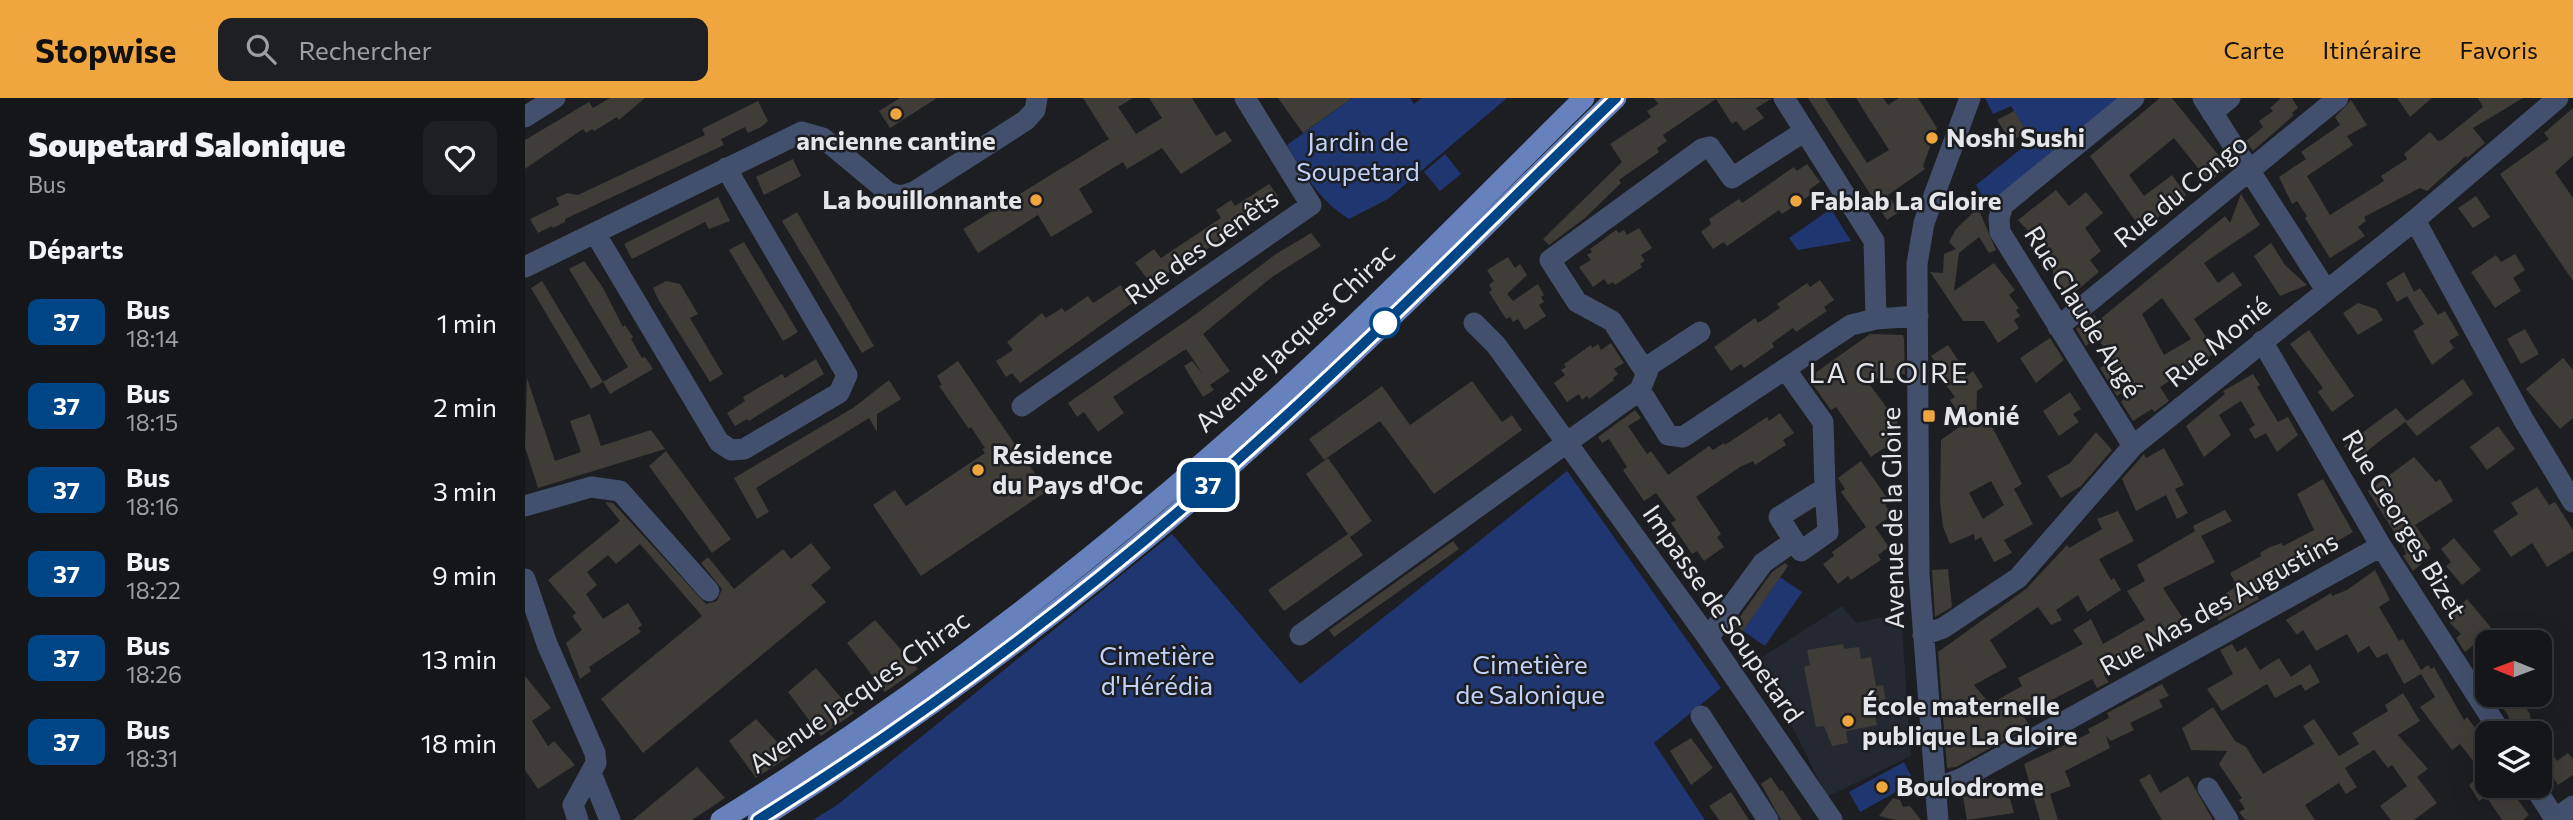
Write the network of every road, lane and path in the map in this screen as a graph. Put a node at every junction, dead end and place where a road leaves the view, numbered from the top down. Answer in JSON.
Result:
{"nodes":[{"id":1,"x":555,"y":98,"type":"edge"},
{"id":2,"x":1037,"y":98,"type":"edge"},
{"id":3,"x":1245,"y":98,"type":"edge"},
{"id":4,"x":1584,"y":98,"type":"edge"},
{"id":5,"x":1616,"y":98,"type":"edge"},
{"id":6,"x":1784,"y":98,"type":"edge"},
{"id":7,"x":1970,"y":98,"type":"edge"},
{"id":8,"x":2134,"y":98,"type":"edge"},
{"id":9,"x":2230,"y":98,"type":"edge"},
{"id":10,"x":2339,"y":98,"type":"edge"},
{"id":11,"x":2558,"y":98,"type":"edge"},
{"id":12,"x":2208,"y":105,"type":"edge"},
{"id":13,"x":525,"y":117,"type":"edge"},
{"id":14,"x":1805,"y":131,"type":"junction"},
{"id":15,"x":726,"y":168,"type":"junction"},
{"id":16,"x":2250,"y":172,"type":"junction"},
{"id":17,"x":2415,"y":220,"type":"junction"},
{"id":18,"x":595,"y":233,"type":"junction"},
{"id":19,"x":525,"y":267,"type":"edge"},
{"id":20,"x":2326,"y":290,"type":"junction"},
{"id":21,"x":1918,"y":316,"type":"junction"},
{"id":22,"x":1877,"y":319,"type":"junction"},
{"id":23,"x":1474,"y":323,"type":"dead end"},
{"id":24,"x":2058,"y":327,"type":"junction"},
{"id":25,"x":1700,"y":332,"type":"dead end"},
{"id":26,"x":2262,"y":341,"type":"junction"},
{"id":27,"x":1786,"y":370,"type":"junction"},
{"id":28,"x":1643,"y":381,"type":"junction"},
{"id":29,"x":1022,"y":406,"type":"dead end"},
{"id":30,"x":1566,"y":442,"type":"junction"},
{"id":31,"x":2133,"y":446,"type":"junction"},
{"id":32,"x":1825,"y":488,"type":"junction"},
{"id":33,"x":2573,"y":502,"type":"edge"},
{"id":34,"x":525,"y":506,"type":"edge"},
{"id":35,"x":1794,"y":541,"type":"junction"},
{"id":36,"x":2381,"y":545,"type":"junction"},
{"id":37,"x":525,"y":579,"type":"edge"},
{"id":38,"x":709,"y":591,"type":"dead end"},
{"id":39,"x":1300,"y":635,"type":"dead end"},
{"id":40,"x":1923,"y":635,"type":"junction"},
{"id":41,"x":1708,"y":638,"type":"junction"},
{"id":42,"x":1701,"y":716,"type":"dead end"},
{"id":43,"x":2493,"y":721,"type":"edge"},
{"id":44,"x":591,"y":773,"type":"junction"},
{"id":45,"x":1936,"y":788,"type":"junction"},
{"id":46,"x":2208,"y":788,"type":"dead end"},
{"id":47,"x":2541,"y":798,"type":"edge"},
{"id":48,"x":2573,"y":806,"type":"edge"},
{"id":49,"x":578,"y":820,"type":"edge"},
{"id":50,"x":610,"y":820,"type":"edge"},
{"id":51,"x":721,"y":820,"type":"edge"},
{"id":52,"x":758,"y":820,"type":"edge"},
{"id":53,"x":1768,"y":820,"type":"edge"},
{"id":54,"x":1832,"y":820,"type":"edge"},
{"id":55,"x":1938,"y":820,"type":"edge"},
{"id":56,"x":2228,"y":820,"type":"edge"},
{"id":57,"x":2555,"y":820,"type":"edge"}],
"edges":[{"from":1,"to":13,"type":"street"},
{"from":2,"to":15,"type":"street"},
{"from":3,"to":29,"type":"street","name":"Rue des Genêts"},
{"from":4,"to":51,"type":"main road","name":"Avenue Jacques Chirac"},
{"from":5,"to":52,"type":"main road","name":"Avenue Jacques Chirac"},
{"from":6,"to":14,"type":"street"},
{"from":7,"to":21,"type":"street","name":"Avenue de la Gloire"},
{"from":8,"to":24,"type":"street","name":"Rue Claude Augé"},
{"from":9,"to":12,"type":"street"},
{"from":10,"to":16,"type":"street","name":"Rue du Congo"},
{"from":11,"to":17,"type":"street","name":"Rue Monié"},
{"from":12,"to":16,"type":"street"},
{"from":14,"to":22,"type":"street"},
{"from":14,"to":28,"type":"street"},
{"from":15,"to":18,"type":"street"},
{"from":15,"to":18,"type":"street"},
{"from":16,"to":20,"type":"street"},
{"from":16,"to":24,"type":"street","name":"Rue du Congo"},
{"from":17,"to":20,"type":"street","name":"Rue Monié"},
{"from":17,"to":33,"type":"street"},
{"from":18,"to":19,"type":"street"},
{"from":20,"to":26,"type":"street","name":"Rue Monié"},
{"from":21,"to":22,"type":"street"},
{"from":21,"to":40,"type":"street","name":"Avenue de la Gloire"},
{"from":22,"to":27,"type":"street"},
{"from":23,"to":30,"type":"street","name":"Impasse de Soupetard"},
{"from":24,"to":31,"type":"street","name":"Rue Claude Augé"},
{"from":25,"to":28,"type":"street"},
{"from":26,"to":31,"type":"street","name":"Rue Monié"},
{"from":26,"to":36,"type":"street","name":"Rue Georges Bizet"},
{"from":27,"to":28,"type":"street"},
{"from":27,"to":32,"type":"street"},
{"from":28,"to":30,"type":"street"},
{"from":30,"to":39,"type":"street"},
{"from":30,"to":41,"type":"street","name":"Impasse de Soupetard"},
{"from":31,"to":40,"type":"street","name":"Rue Monié"},
{"from":32,"to":35,"type":"street"},
{"from":32,"to":35,"type":"street"},
{"from":34,"to":38,"type":"street"},
{"from":35,"to":41,"type":"street"},
{"from":36,"to":43,"type":"street","name":"Rue Georges Bizet"},
{"from":36,"to":45,"type":"street","name":"Rue Mas des Augustins"},
{"from":37,"to":44,"type":"street"},
{"from":40,"to":45,"type":"street","name":"Avenue de la Gloire"},
{"from":41,"to":54,"type":"street","name":"Impasse de Soupetard"},
{"from":42,"to":53,"type":"street"},
{"from":44,"to":49,"type":"street"},
{"from":44,"to":50,"type":"street"},
{"from":45,"to":55,"type":"street","name":"Avenue de la Gloire"},
{"from":46,"to":56,"type":"street"},
{"from":47,"to":57,"type":"street"},
{"from":48,"to":57,"type":"street"}]}
